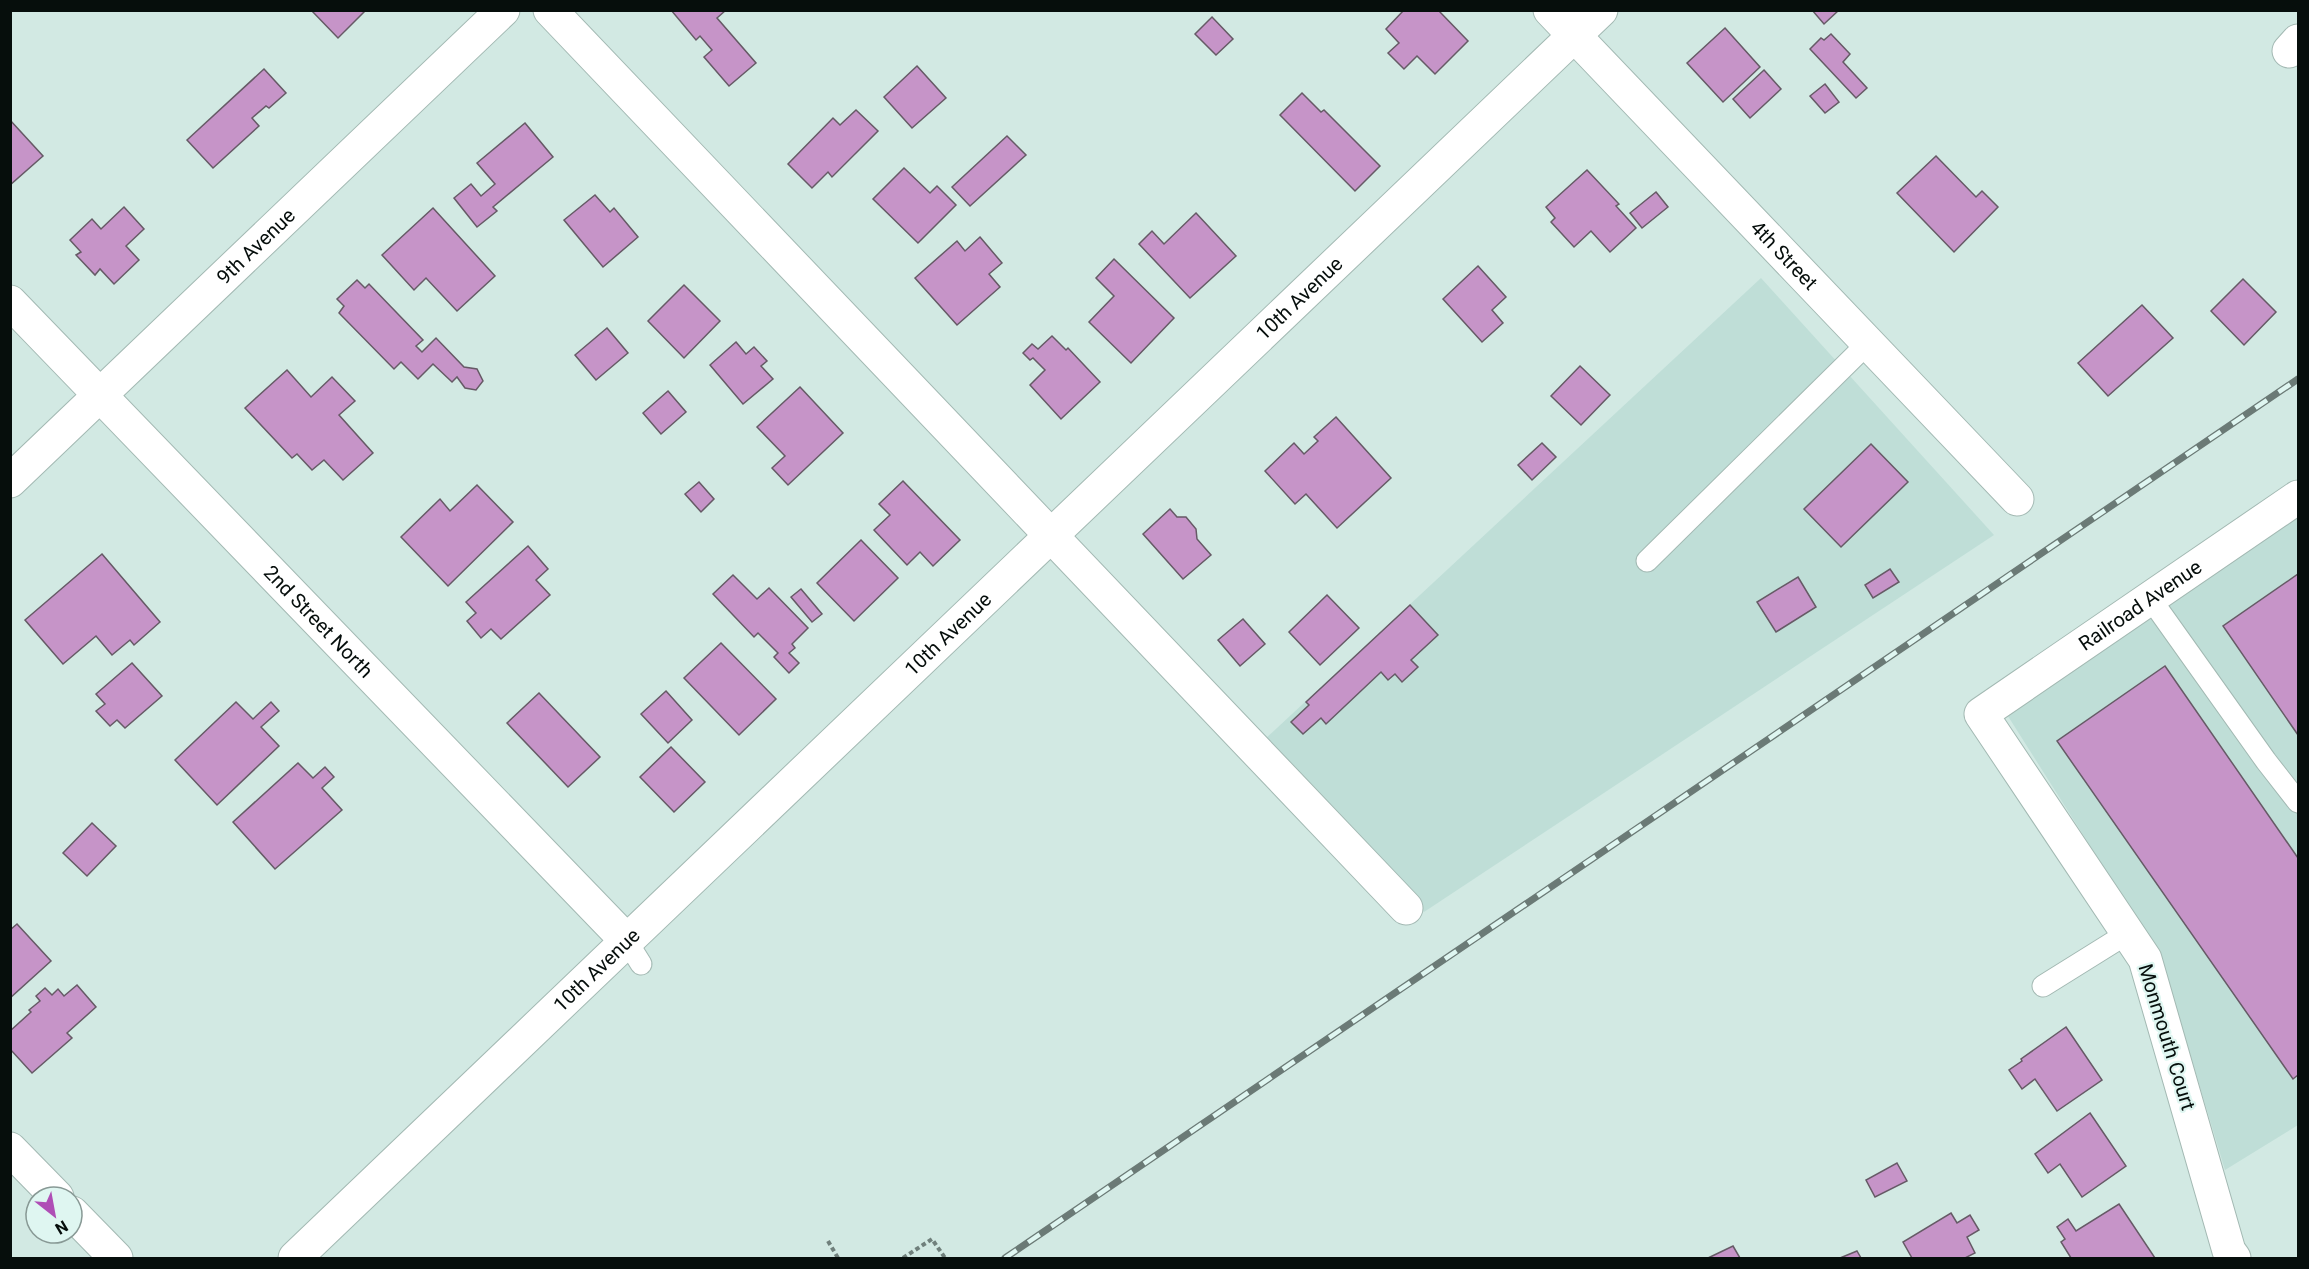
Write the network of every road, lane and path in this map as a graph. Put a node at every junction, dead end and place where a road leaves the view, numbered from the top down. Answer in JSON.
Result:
{"nodes":[{"id":1,"x":503,"y":10,"type":"edge"},
{"id":2,"x":550,"y":10,"type":"edge"},
{"id":3,"x":1550,"y":10,"type":"edge"},
{"id":4,"x":1601,"y":10,"type":"edge"},
{"id":5,"x":1575,"y":36,"type":"junction"},
{"id":6,"x":10,"y":303,"type":"edge"},
{"id":7,"x":1868,"y":343,"type":"junction"},
{"id":8,"x":100,"y":394,"type":"junction"},
{"id":9,"x":10,"y":481,"type":"edge"},
{"id":10,"x":2298,"y":497,"type":"edge"},
{"id":11,"x":2017,"y":499,"type":"dead end"},
{"id":12,"x":1050,"y":535,"type":"junction"},
{"id":13,"x":1647,"y":561,"type":"dead end"},
{"id":14,"x":2150,"y":598,"type":"junction"},
{"id":15,"x":1981,"y":714,"type":"joint"},
{"id":16,"x":2298,"y":802,"type":"edge"},
{"id":17,"x":1406,"y":908,"type":"dead end"},
{"id":18,"x":2128,"y":933,"type":"junction"},
{"id":19,"x":634,"y":952,"type":"junction"},
{"id":20,"x":2043,"y":986,"type":"dead end"},
{"id":21,"x":10,"y":1149,"type":"edge"},
{"id":22,"x":45,"y":1185,"type":"edge"},
{"id":23,"x":84,"y":1225,"type":"edge"},
{"id":24,"x":828,"y":1241,"type":"dead end"},
{"id":25,"x":116,"y":1258,"type":"edge"},
{"id":26,"x":295,"y":1258,"type":"edge"},
{"id":27,"x":838,"y":1258,"type":"edge"},
{"id":28,"x":903,"y":1258,"type":"edge"},
{"id":29,"x":945,"y":1258,"type":"edge"},
{"id":30,"x":2234,"y":1258,"type":"edge"}],
"edges":[{"from":1,"to":8,"type":"street","name":"9th Avenue"},
{"from":2,"to":12,"type":"street"},
{"from":3,"to":5,"type":"street","name":"4th Street"},
{"from":4,"to":5,"type":"street","name":"10th Avenue"},
{"from":5,"to":7,"type":"street","name":"4th Street"},
{"from":5,"to":12,"type":"street","name":"10th Avenue"},
{"from":6,"to":8,"type":"street","name":"2nd Street North"},
{"from":7,"to":11,"type":"street","name":"4th Street"},
{"from":7,"to":13,"type":"lane"},
{"from":8,"to":9,"type":"street","name":"9th Avenue"},
{"from":8,"to":19,"type":"street","name":"2nd Street North"},
{"from":10,"to":14,"type":"street","name":"Railroad Avenue"},
{"from":12,"to":17,"type":"street"},
{"from":12,"to":19,"type":"street","name":"10th Avenue"},
{"from":14,"to":15,"type":"street","name":"Railroad Avenue"},
{"from":14,"to":16,"type":"lane"},
{"from":15,"to":18,"type":"street","name":"Monmouth Court"},
{"from":18,"to":20,"type":"lane"},
{"from":18,"to":30,"type":"street","name":"Monmouth Court"},
{"from":19,"to":26,"type":"street","name":"10th Avenue"},
{"from":21,"to":22,"type":"street"},
{"from":23,"to":25,"type":"street"},
{"from":24,"to":27,"type":"path"},
{"from":28,"to":29,"type":"path"}]}
